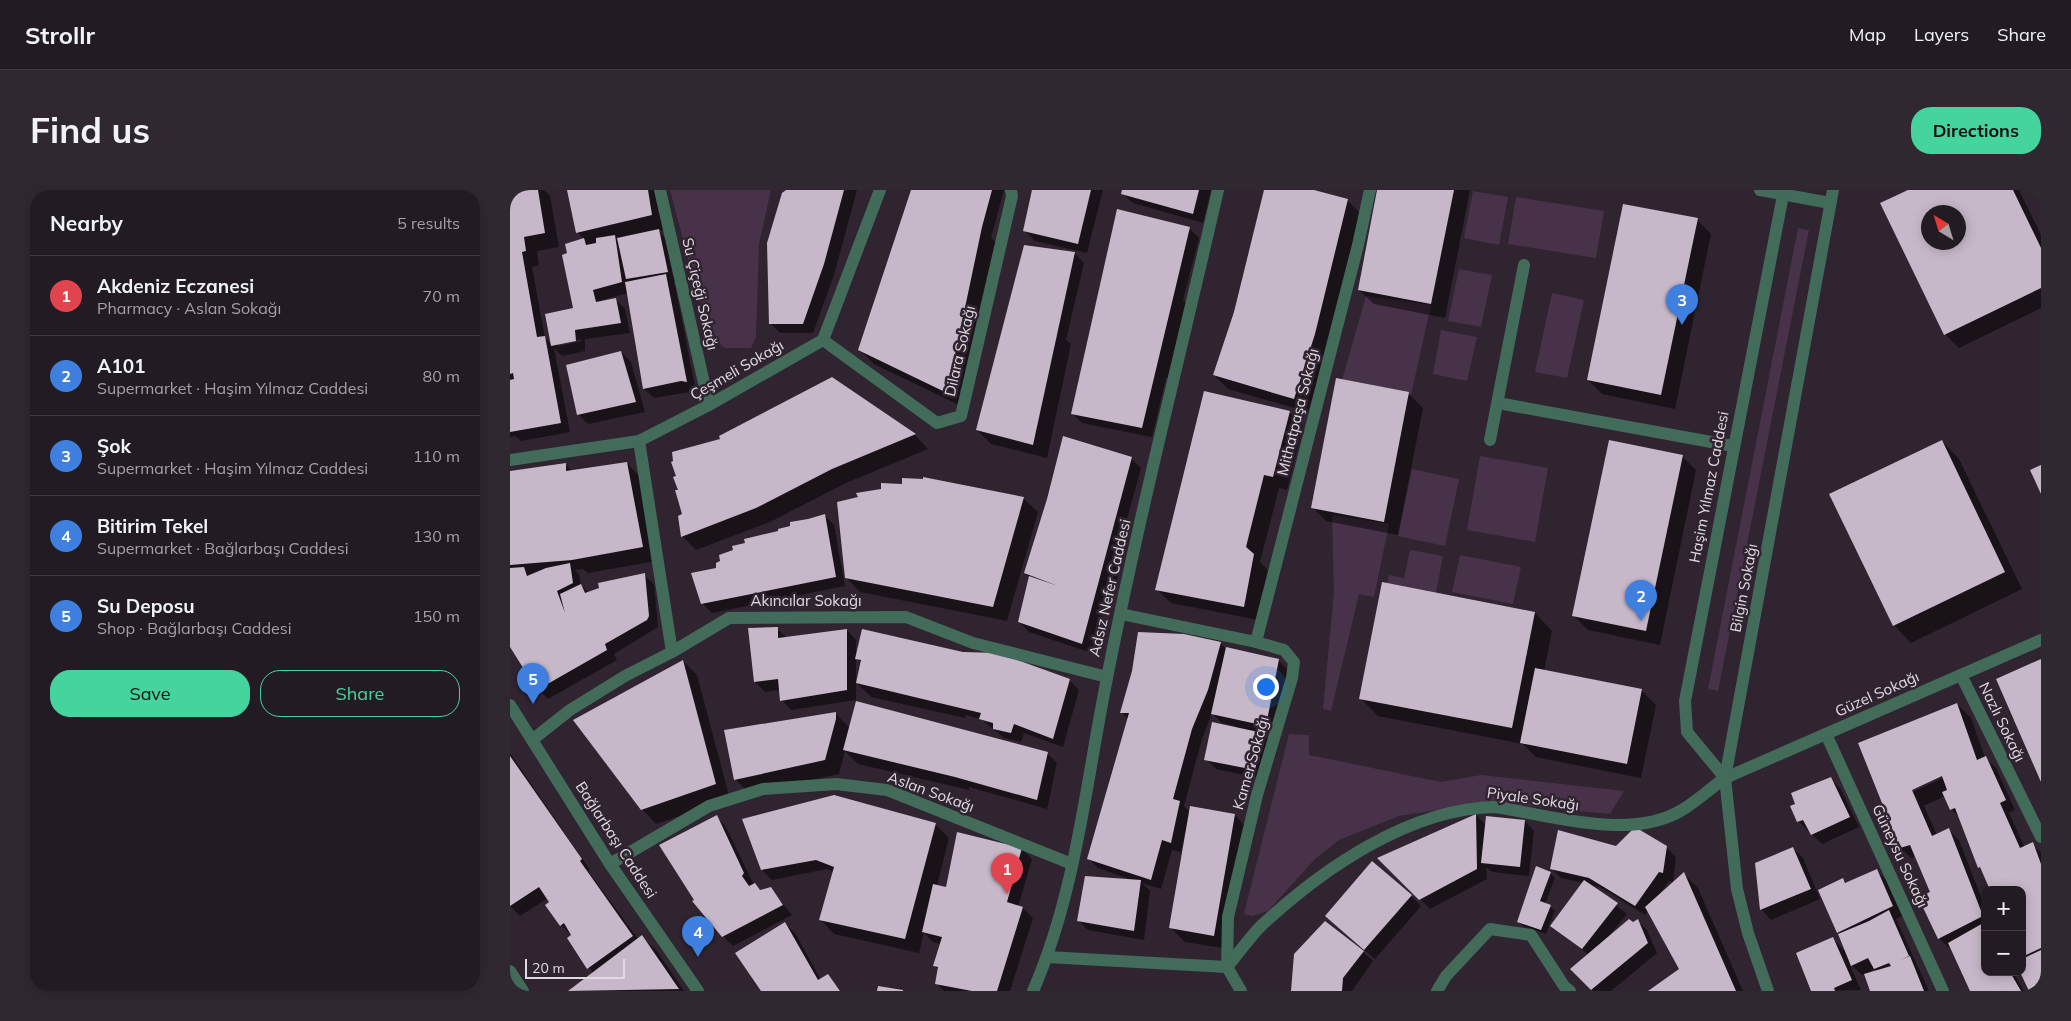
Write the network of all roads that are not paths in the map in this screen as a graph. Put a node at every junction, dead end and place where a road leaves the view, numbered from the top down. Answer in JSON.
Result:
{"nodes":[{"id":1,"x":660,"y":190,"type":"edge"},
{"id":2,"x":880,"y":190,"type":"edge"},
{"id":3,"x":1011,"y":190,"type":"edge"},
{"id":4,"x":1218,"y":190,"type":"edge"},
{"id":5,"x":1370,"y":190,"type":"edge"},
{"id":6,"x":1760,"y":190,"type":"edge"},
{"id":7,"x":1833,"y":190,"type":"edge"},
{"id":8,"x":1784,"y":192,"type":"edge"},
{"id":9,"x":1830,"y":203,"type":"junction"},
{"id":10,"x":1524,"y":265,"type":"dead end"},
{"id":11,"x":823,"y":340,"type":"junction"},
{"id":12,"x":1498,"y":403,"type":"junction"},
{"id":13,"x":709,"y":406,"type":"junction"},
{"id":14,"x":1490,"y":440,"type":"dead end"},
{"id":15,"x":639,"y":441,"type":"junction"},
{"id":16,"x":1733,"y":446,"type":"junction"},
{"id":17,"x":510,"y":460,"type":"edge"},
{"id":18,"x":1121,"y":614,"type":"junction"},
{"id":19,"x":2041,"y":640,"type":"edge"},
{"id":20,"x":1256,"y":642,"type":"junction"},
{"id":21,"x":672,"y":652,"type":"junction"},
{"id":22,"x":1961,"y":675,"type":"junction"},
{"id":23,"x":1107,"y":677,"type":"junction"},
{"id":24,"x":510,"y":705,"type":"edge"},
{"id":25,"x":1826,"y":734,"type":"junction"},
{"id":26,"x":532,"y":740,"type":"junction"},
{"id":27,"x":1725,"y":778,"type":"junction"},
{"id":28,"x":2041,"y":837,"type":"edge"},
{"id":29,"x":610,"y":864,"type":"junction"},
{"id":30,"x":1072,"y":864,"type":"junction"},
{"id":31,"x":1048,"y":958,"type":"junction"},
{"id":32,"x":1227,"y":967,"type":"junction"},
{"id":33,"x":510,"y":971,"type":"edge"},
{"id":34,"x":522,"y":991,"type":"edge"},
{"id":35,"x":698,"y":991,"type":"edge"},
{"id":36,"x":1033,"y":991,"type":"edge"},
{"id":37,"x":1241,"y":991,"type":"edge"},
{"id":38,"x":1437,"y":991,"type":"edge"},
{"id":39,"x":1570,"y":991,"type":"edge"},
{"id":40,"x":1768,"y":991,"type":"edge"},
{"id":41,"x":1944,"y":991,"type":"edge"}],
"edges":[{"from":1,"to":13,"type":"street","name":"Su Çiçeği Sokağı"},
{"from":2,"to":11,"type":"street"},
{"from":3,"to":11,"type":"street","name":"Dilara Sokağı"},
{"from":4,"to":18,"type":"street","name":"Adsız Nefer Caddesi"},
{"from":5,"to":20,"type":"street","name":"Mithatpaşa Sokağı"},
{"from":6,"to":8,"type":"street"},
{"from":7,"to":9,"type":"street","name":"Bilgin Sokağı"},
{"from":8,"to":9,"type":"street"},
{"from":8,"to":16,"type":"street","name":"Haşim Yılmaz Caddesi"},
{"from":9,"to":27,"type":"street","name":"Bilgin Sokağı"},
{"from":10,"to":12,"type":"street"},
{"from":11,"to":13,"type":"street","name":"Çeşmeli Sokağı"},
{"from":12,"to":14,"type":"street"},
{"from":12,"to":16,"type":"street"},
{"from":13,"to":15,"type":"street","name":"Çeşmeli Sokağı"},
{"from":15,"to":17,"type":"street","name":"Çeşmeli Sokağı"},
{"from":15,"to":21,"type":"street"},
{"from":16,"to":27,"type":"street","name":"Haşim Yılmaz Caddesi"},
{"from":18,"to":20,"type":"street","name":"Kamer Sokağı"},
{"from":18,"to":23,"type":"street","name":"Adsız Nefer Caddesi"},
{"from":19,"to":22,"type":"street","name":"Güzel Sokağı"},
{"from":20,"to":32,"type":"street","name":"Kamer Sokağı"},
{"from":21,"to":23,"type":"street","name":"Akıncılar Sokağı"},
{"from":21,"to":26,"type":"street","name":"Akıncılar Sokağı"},
{"from":22,"to":25,"type":"street","name":"Güzel Sokağı"},
{"from":22,"to":28,"type":"street","name":"Nazlı Sokağı"},
{"from":23,"to":30,"type":"street","name":"Adsız Nefer Caddesi"},
{"from":24,"to":26,"type":"street","name":"Bağlarbaşı Caddesi"},
{"from":25,"to":27,"type":"street","name":"Güzel Sokağı"},
{"from":25,"to":41,"type":"street","name":"Güneysu Sokağı"},
{"from":26,"to":29,"type":"street","name":"Bağlarbaşı Caddesi"},
{"from":27,"to":32,"type":"street","name":"Piyale Sokağı"},
{"from":27,"to":40,"type":"street","name":"Bilgin Sokağı"},
{"from":29,"to":30,"type":"street","name":"Aslan Sokağı"},
{"from":29,"to":35,"type":"street","name":"Bağlarbaşı Caddesi"},
{"from":30,"to":31,"type":"street","name":"Adsız Nefer Caddesi"},
{"from":31,"to":32,"type":"street"},
{"from":31,"to":36,"type":"street","name":"Adsız Nefer Caddesi"},
{"from":32,"to":37,"type":"street"},
{"from":33,"to":34,"type":"street"},
{"from":38,"to":39,"type":"street"}]}
